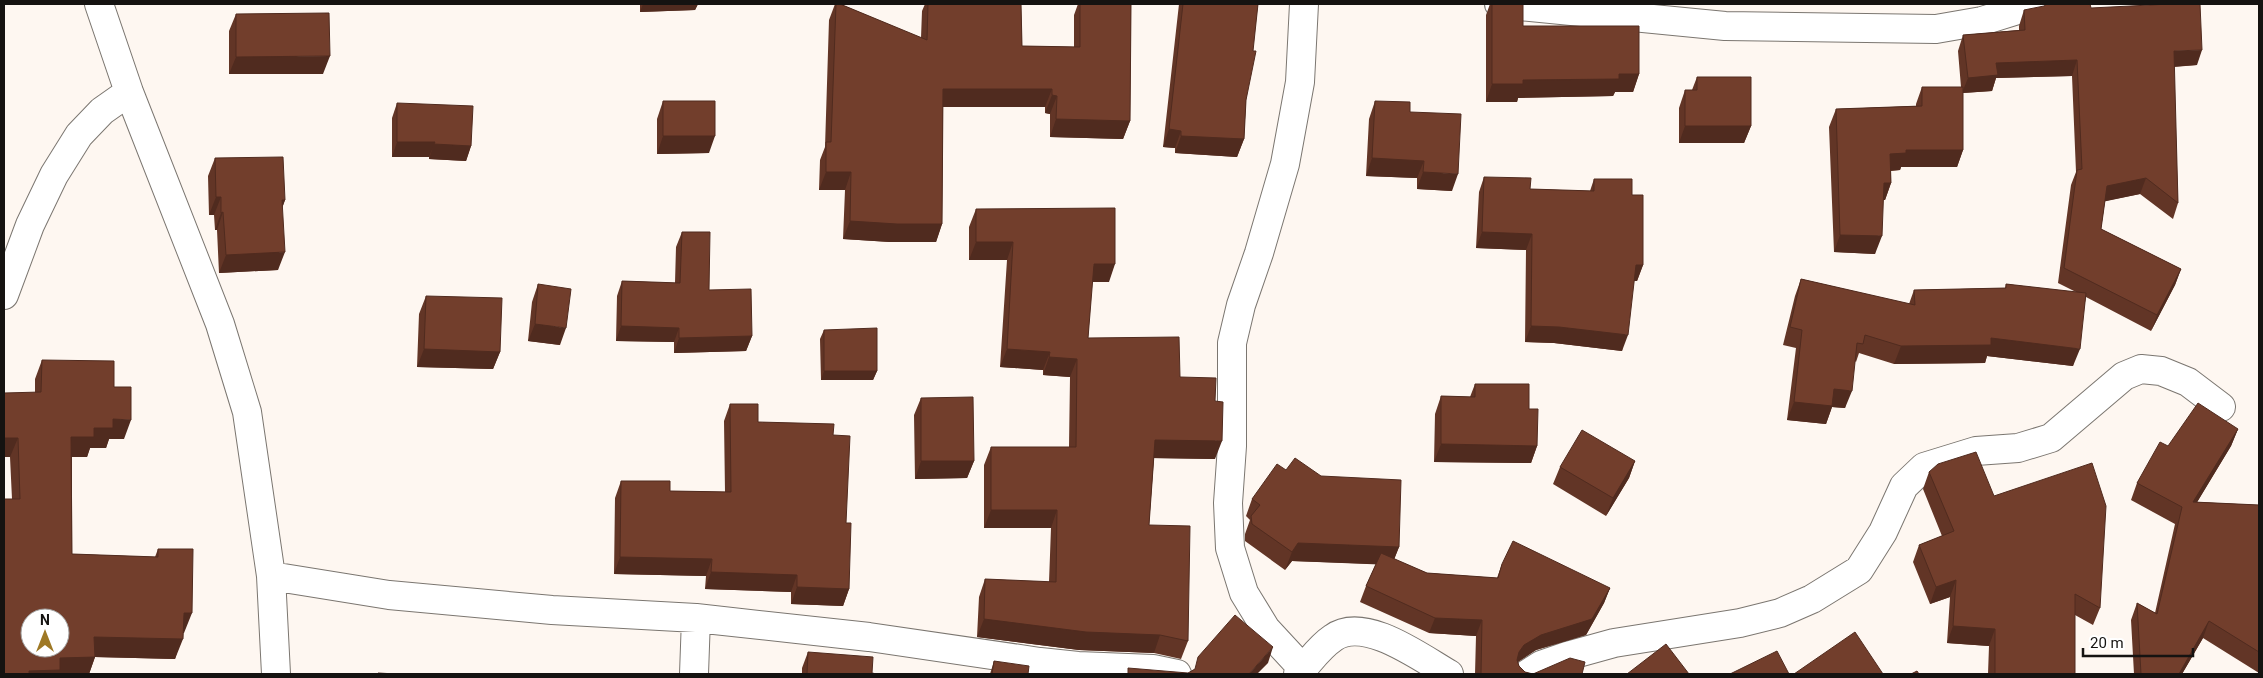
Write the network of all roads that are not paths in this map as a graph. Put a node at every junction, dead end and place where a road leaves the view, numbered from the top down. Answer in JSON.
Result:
{"nodes":[{"id":1,"x":99,"y":4,"type":"edge"},
{"id":2,"x":1304,"y":4,"type":"edge"},
{"id":3,"x":1499,"y":4,"type":"edge"},
{"id":4,"x":2037,"y":4,"type":"edge"},
{"id":5,"x":129,"y":92,"type":"junction"},
{"id":6,"x":4,"y":295,"type":"edge"},
{"id":7,"x":2221,"y":407,"type":"dead end"},
{"id":8,"x":271,"y":576,"type":"junction"},
{"id":9,"x":696,"y":618,"type":"junction"},
{"id":10,"x":1300,"y":672,"type":"edge"},
{"id":11,"x":276,"y":674,"type":"edge"},
{"id":12,"x":694,"y":674,"type":"edge"},
{"id":13,"x":1177,"y":674,"type":"edge"},
{"id":14,"x":1449,"y":674,"type":"edge"},
{"id":15,"x":1527,"y":674,"type":"edge"}],
"edges":[{"from":1,"to":5,"type":"street"},
{"from":2,"to":10,"type":"street"},
{"from":3,"to":4,"type":"street"},
{"from":5,"to":6,"type":"street"},
{"from":5,"to":8,"type":"street"},
{"from":7,"to":15,"type":"street"},
{"from":8,"to":9,"type":"street"},
{"from":8,"to":11,"type":"street"},
{"from":9,"to":12,"type":"street"},
{"from":9,"to":13,"type":"street"},
{"from":10,"to":14,"type":"street"}]}
